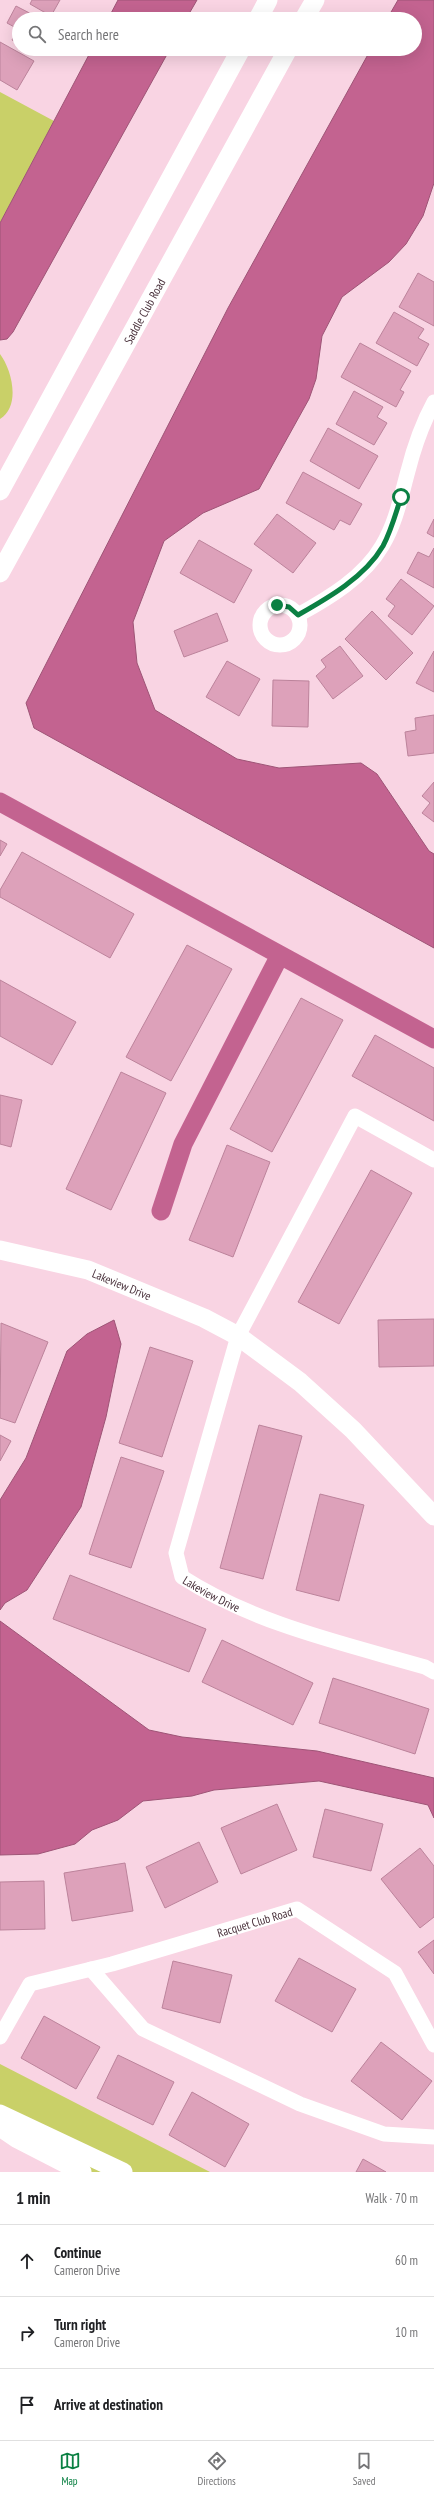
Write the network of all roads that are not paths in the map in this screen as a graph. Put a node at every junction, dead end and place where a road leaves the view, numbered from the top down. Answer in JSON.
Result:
{"nodes":[{"id":1,"x":268,"y":0,"type":"edge"},
{"id":2,"x":315,"y":0,"type":"edge"},
{"id":3,"x":262,"y":12,"type":"edge"},
{"id":4,"x":308,"y":12,"type":"edge"},
{"id":5,"x":237,"y":56,"type":"edge"},
{"id":6,"x":284,"y":56,"type":"edge"},
{"id":7,"x":434,"y":402,"type":"edge"},
{"id":8,"x":0,"y":491,"type":"edge"},
{"id":9,"x":0,"y":573,"type":"edge"},
{"id":10,"x":298,"y":615,"type":"dead end"},
{"id":11,"x":434,"y":1160,"type":"edge"},
{"id":12,"x":0,"y":1250,"type":"edge"},
{"id":13,"x":238,"y":1336,"type":"junction"},
{"id":14,"x":434,"y":1516,"type":"edge"},
{"id":15,"x":434,"y":1672,"type":"edge"},
{"id":16,"x":91,"y":1969,"type":"junction"},
{"id":17,"x":0,"y":2037,"type":"edge"},
{"id":18,"x":434,"y":2045,"type":"edge"},
{"id":19,"x":0,"y":2114,"type":"edge"},
{"id":20,"x":0,"y":2127,"type":"edge"},
{"id":21,"x":434,"y":2137,"type":"edge"},
{"id":22,"x":82,"y":2172,"type":"edge"},
{"id":23,"x":123,"y":2172,"type":"edge"}],
"edges":[{"from":1,"to":3,"type":"street"},
{"from":2,"to":4,"type":"street"},
{"from":5,"to":8,"type":"street"},
{"from":6,"to":9,"type":"street","name":"Saddle Club Road"},
{"from":7,"to":10,"type":"street"},
{"from":11,"to":13,"type":"street"},
{"from":12,"to":13,"type":"street","name":"Lakeview Drive"},
{"from":13,"to":14,"type":"street","name":"Lakeview Drive"},
{"from":13,"to":15,"type":"street","name":"Lakeview Drive"},
{"from":16,"to":17,"type":"street","name":"Racquet Club Road"},
{"from":16,"to":18,"type":"street","name":"Racquet Club Road"},
{"from":16,"to":21,"type":"street"},
{"from":19,"to":23,"type":"street"},
{"from":20,"to":22,"type":"street"}]}
